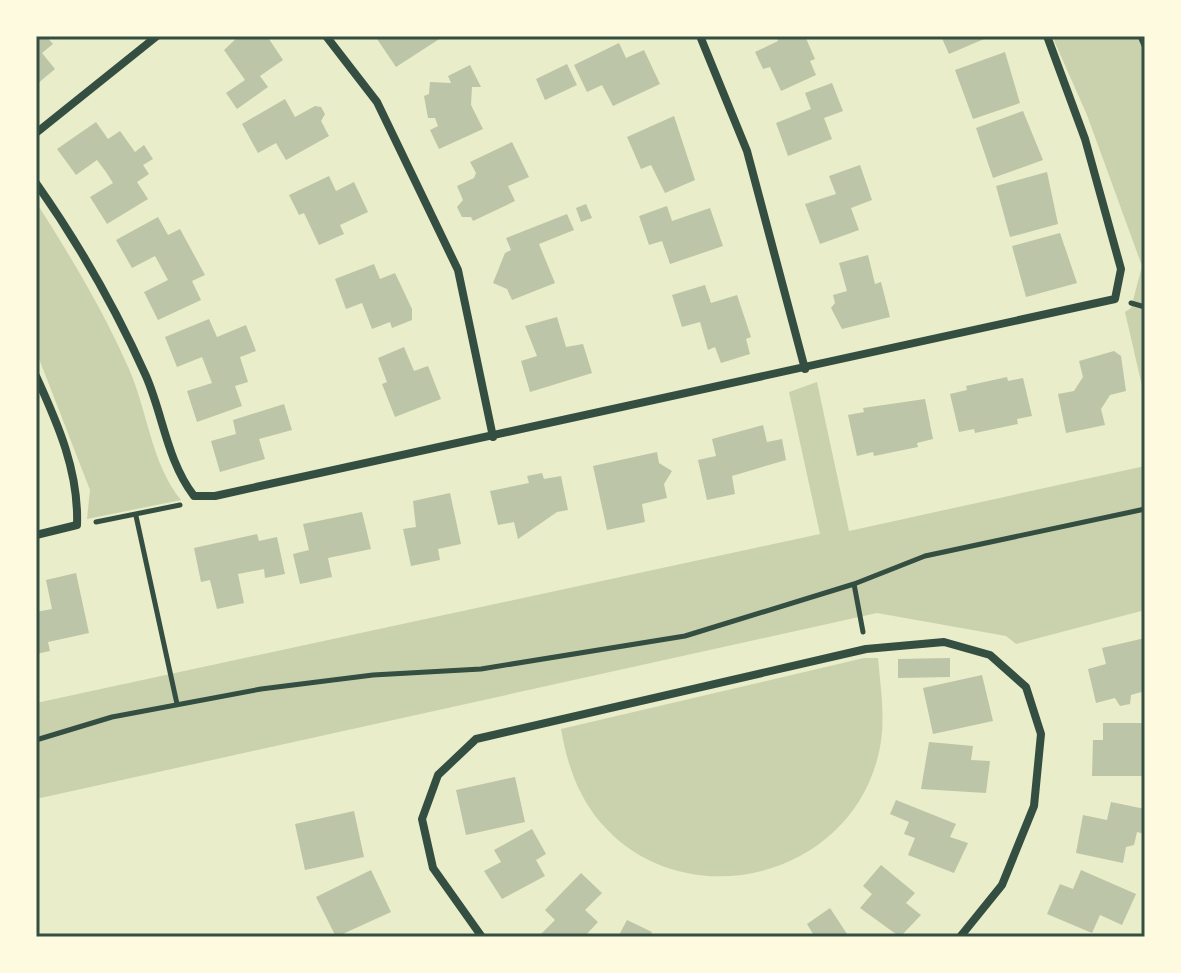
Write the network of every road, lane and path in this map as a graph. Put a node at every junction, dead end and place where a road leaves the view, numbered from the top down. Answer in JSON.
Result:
{"nodes":[{"id":1,"x":157,"y":36,"type":"edge"},
{"id":2,"x":326,"y":36,"type":"edge"},
{"id":3,"x":700,"y":36,"type":"edge"},
{"id":4,"x":1047,"y":36,"type":"edge"},
{"id":5,"x":1140,"y":36,"type":"edge"},
{"id":6,"x":1145,"y":48,"type":"edge"},
{"id":7,"x":36,"y":133,"type":"edge"},
{"id":8,"x":36,"y":183,"type":"edge"},
{"id":9,"x":805,"y":369,"type":"junction"},
{"id":10,"x":36,"y":376,"type":"edge"},
{"id":11,"x":493,"y":437,"type":"junction"},
{"id":12,"x":194,"y":496,"type":"junction"},
{"id":13,"x":1145,"y":509,"type":"edge"},
{"id":14,"x":136,"y":516,"type":"junction"},
{"id":15,"x":77,"y":525,"type":"junction"},
{"id":16,"x":36,"y":535,"type":"edge"},
{"id":17,"x":854,"y":584,"type":"junction"},
{"id":18,"x":866,"y":649,"type":"junction"},
{"id":19,"x":177,"y":704,"type":"junction"},
{"id":20,"x":36,"y":740,"type":"edge"},
{"id":21,"x":482,"y":937,"type":"edge"},
{"id":22,"x":960,"y":937,"type":"edge"}],
"edges":[{"from":1,"to":7,"type":"street"},
{"from":2,"to":11,"type":"street"},
{"from":3,"to":9,"type":"street"},
{"from":4,"to":9,"type":"street"},
{"from":5,"to":6,"type":"path"},
{"from":8,"to":12,"type":"street"},
{"from":9,"to":11,"type":"street"},
{"from":10,"to":15,"type":"street"},
{"from":11,"to":12,"type":"street"},
{"from":12,"to":14,"type":"path"},
{"from":13,"to":17,"type":"path"},
{"from":14,"to":15,"type":"path"},
{"from":14,"to":19,"type":"path"},
{"from":15,"to":16,"type":"street"},
{"from":17,"to":18,"type":"path"},
{"from":17,"to":19,"type":"path"},
{"from":18,"to":21,"type":"street"},
{"from":18,"to":22,"type":"street"},
{"from":19,"to":20,"type":"path"}]}
